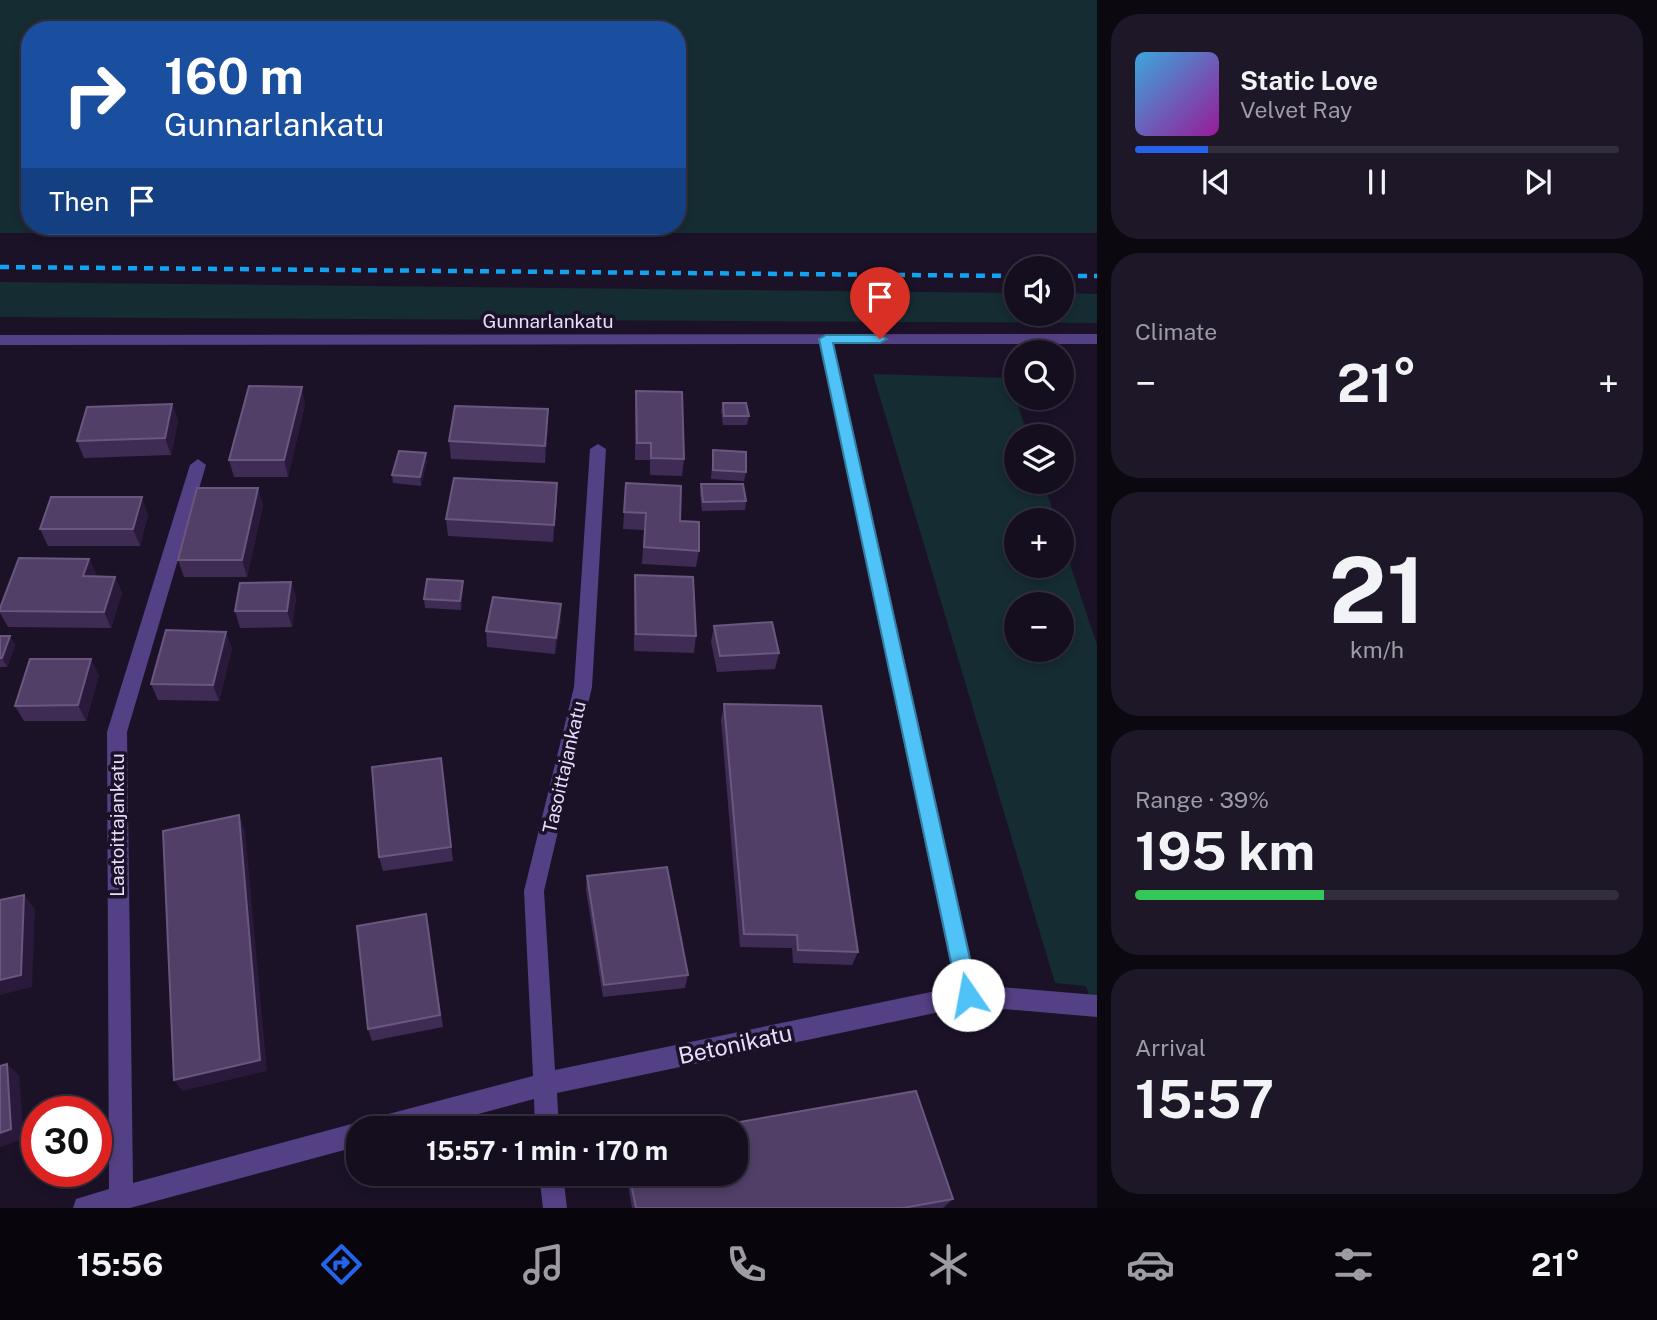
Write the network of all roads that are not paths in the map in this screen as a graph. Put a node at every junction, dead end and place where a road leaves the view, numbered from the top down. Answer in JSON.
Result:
{"nodes":[{"id":1,"x":826,"y":339,"type":"junction"},
{"id":2,"x":1097,"y":339,"type":"edge"},
{"id":3,"x":0,"y":340,"type":"edge"},
{"id":4,"x":598,"y":449,"type":"dead end"},
{"id":5,"x":198,"y":465,"type":"dead end"},
{"id":6,"x":968,"y":995,"type":"junction"},
{"id":7,"x":1097,"y":1006,"type":"edge"},
{"id":8,"x":545,"y":1084,"type":"junction"},
{"id":9,"x":426,"y":1116,"type":"edge"},
{"id":10,"x":546,"y":1116,"type":"edge"},
{"id":11,"x":346,"y":1137,"type":"edge"},
{"id":12,"x":552,"y":1186,"type":"edge"},
{"id":13,"x":121,"y":1197,"type":"junction"},
{"id":14,"x":85,"y":1208,"type":"edge"},
{"id":15,"x":555,"y":1208,"type":"edge"}],
"edges":[{"from":1,"to":2,"type":"street","name":"Gunnarlankatu"},
{"from":1,"to":3,"type":"street","name":"Gunnarlankatu"},
{"from":1,"to":6,"type":"street"},
{"from":4,"to":8,"type":"street","name":"Tasoittajankatu"},
{"from":5,"to":13,"type":"street","name":"Laatoittajankatu"},
{"from":6,"to":7,"type":"street","name":"Betonikatu"},
{"from":6,"to":8,"type":"street","name":"Betonikatu"},
{"from":8,"to":9,"type":"street","name":"Betonikatu"},
{"from":8,"to":10,"type":"street","name":"Tasoittajankatu"},
{"from":11,"to":13,"type":"street"},
{"from":12,"to":15,"type":"street"},
{"from":13,"to":14,"type":"street"}]}
